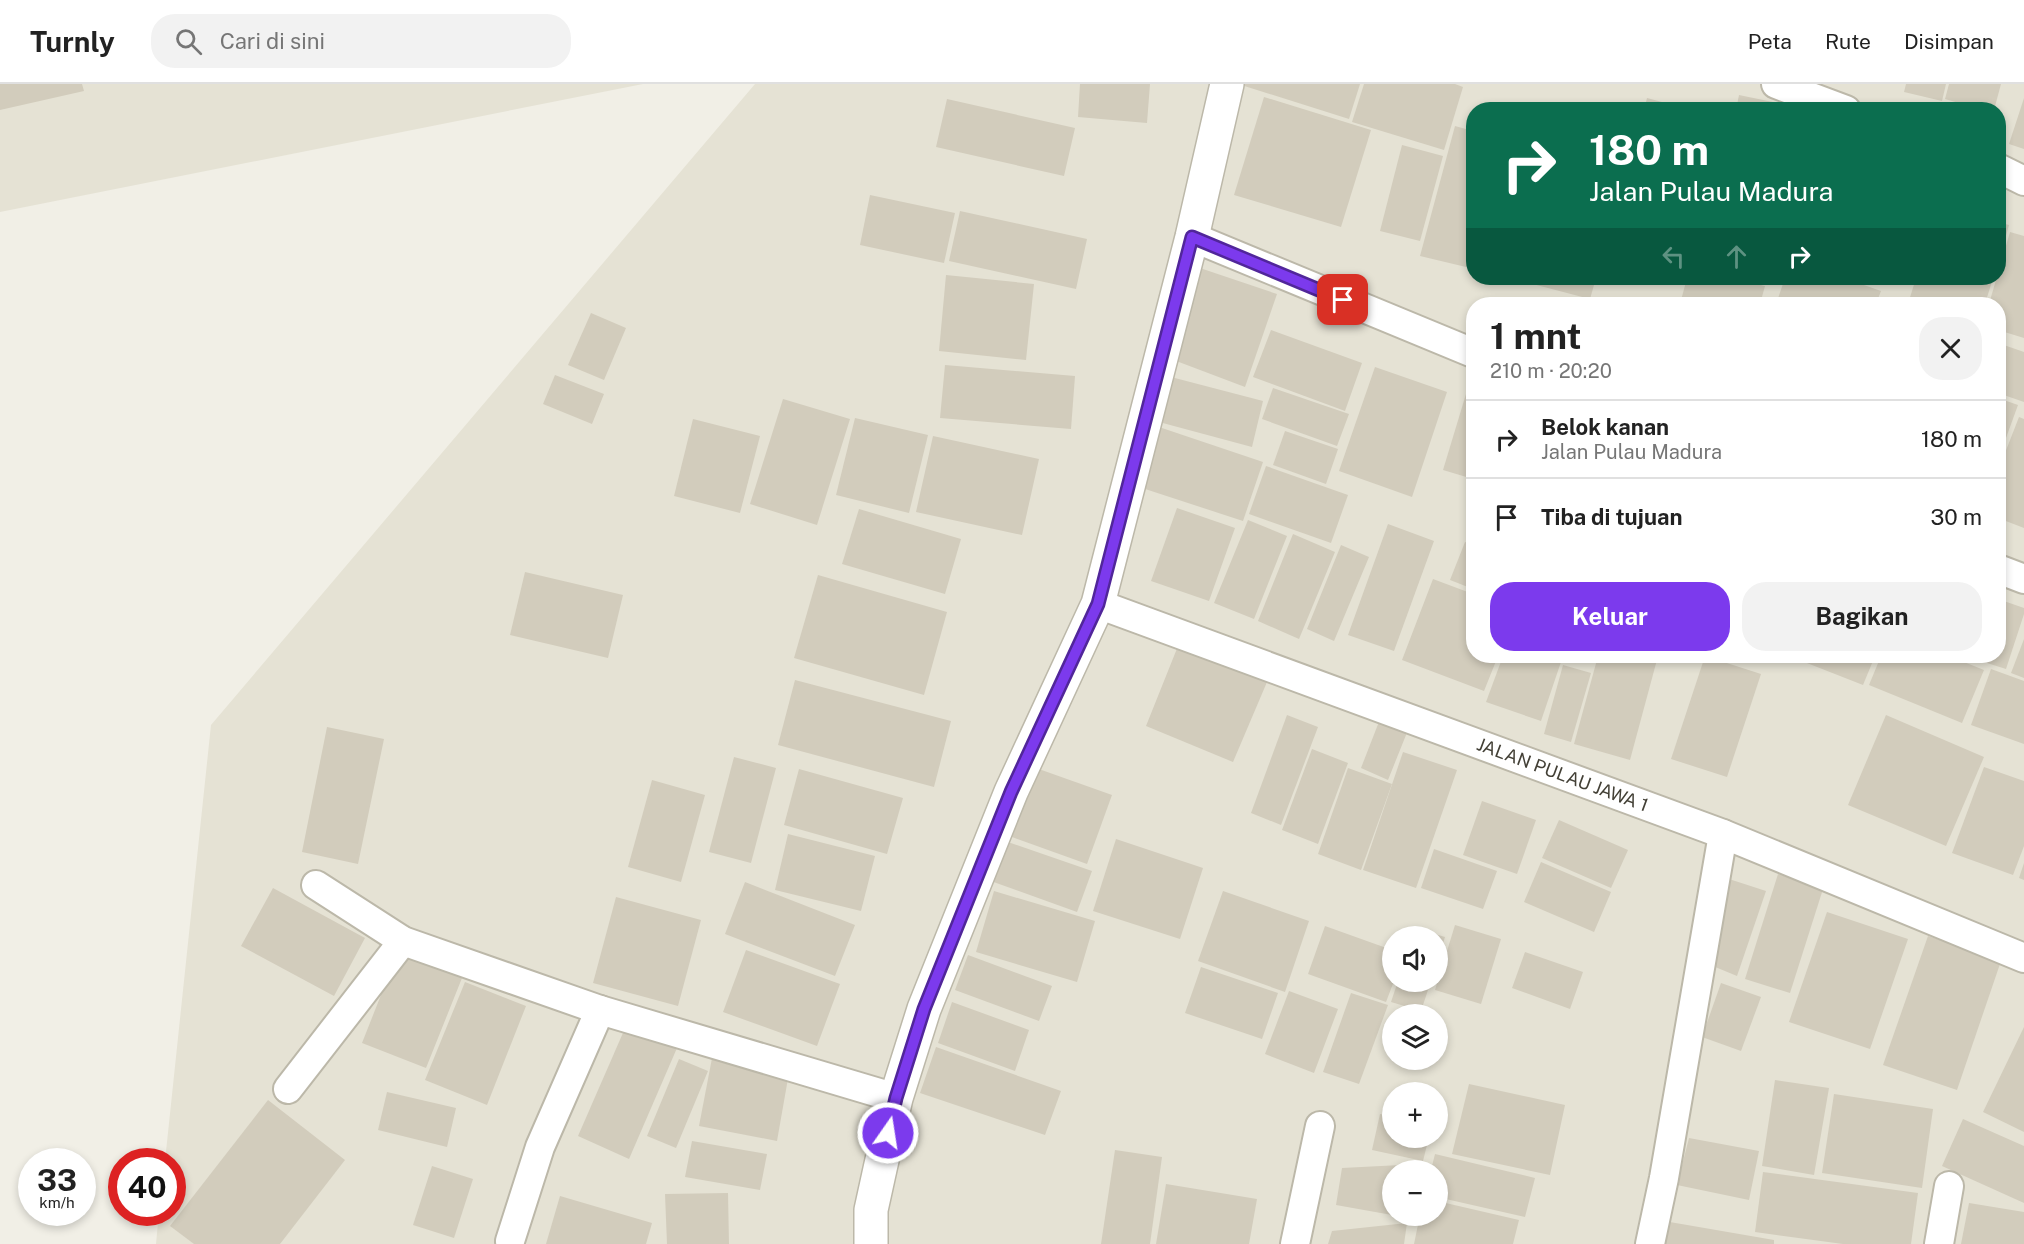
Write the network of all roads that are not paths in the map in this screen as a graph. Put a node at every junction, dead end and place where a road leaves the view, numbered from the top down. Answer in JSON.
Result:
{"nodes":[{"id":1,"x":1227,"y":84,"type":"edge"},
{"id":2,"x":1776,"y":84,"type":"edge"},
{"id":3,"x":1824,"y":102,"type":"edge"},
{"id":4,"x":2006,"y":172,"type":"edge"},
{"id":5,"x":2024,"y":181,"type":"edge"},
{"id":6,"x":1192,"y":237,"type":"junction"},
{"id":7,"x":1466,"y":350,"type":"edge"},
{"id":8,"x":2006,"y":571,"type":"edge"},
{"id":9,"x":2024,"y":579,"type":"edge"},
{"id":10,"x":1098,"y":604,"type":"junction"},
{"id":11,"x":1723,"y":834,"type":"junction"},
{"id":12,"x":316,"y":885,"type":"dead end"},
{"id":13,"x":403,"y":940,"type":"junction"},
{"id":14,"x":2024,"y":958,"type":"edge"},
{"id":15,"x":600,"y":1010,"type":"junction"},
{"id":16,"x":288,"y":1089,"type":"dead end"},
{"id":17,"x":896,"y":1098,"type":"junction"},
{"id":18,"x":1320,"y":1126,"type":"dead end"},
{"id":19,"x":1949,"y":1186,"type":"dead end"},
{"id":20,"x":510,"y":1241,"type":"dead end"},
{"id":21,"x":871,"y":1244,"type":"edge"},
{"id":22,"x":1295,"y":1244,"type":"edge"},
{"id":23,"x":1650,"y":1244,"type":"edge"},
{"id":24,"x":1939,"y":1244,"type":"edge"}],
"edges":[{"from":1,"to":6,"type":"street"},
{"from":2,"to":3,"type":"street"},
{"from":4,"to":5,"type":"street"},
{"from":6,"to":7,"type":"street"},
{"from":6,"to":10,"type":"street"},
{"from":8,"to":9,"type":"street"},
{"from":10,"to":11,"type":"street","name":"JALAN PULAU JAWA 1"},
{"from":10,"to":17,"type":"street"},
{"from":11,"to":14,"type":"street","name":"JALAN PULAU JAWA 1"},
{"from":11,"to":23,"type":"street"},
{"from":12,"to":13,"type":"street"},
{"from":13,"to":15,"type":"street"},
{"from":13,"to":16,"type":"street"},
{"from":15,"to":17,"type":"street"},
{"from":15,"to":20,"type":"street"},
{"from":17,"to":21,"type":"street"},
{"from":18,"to":22,"type":"street"},
{"from":19,"to":24,"type":"street"}]}
